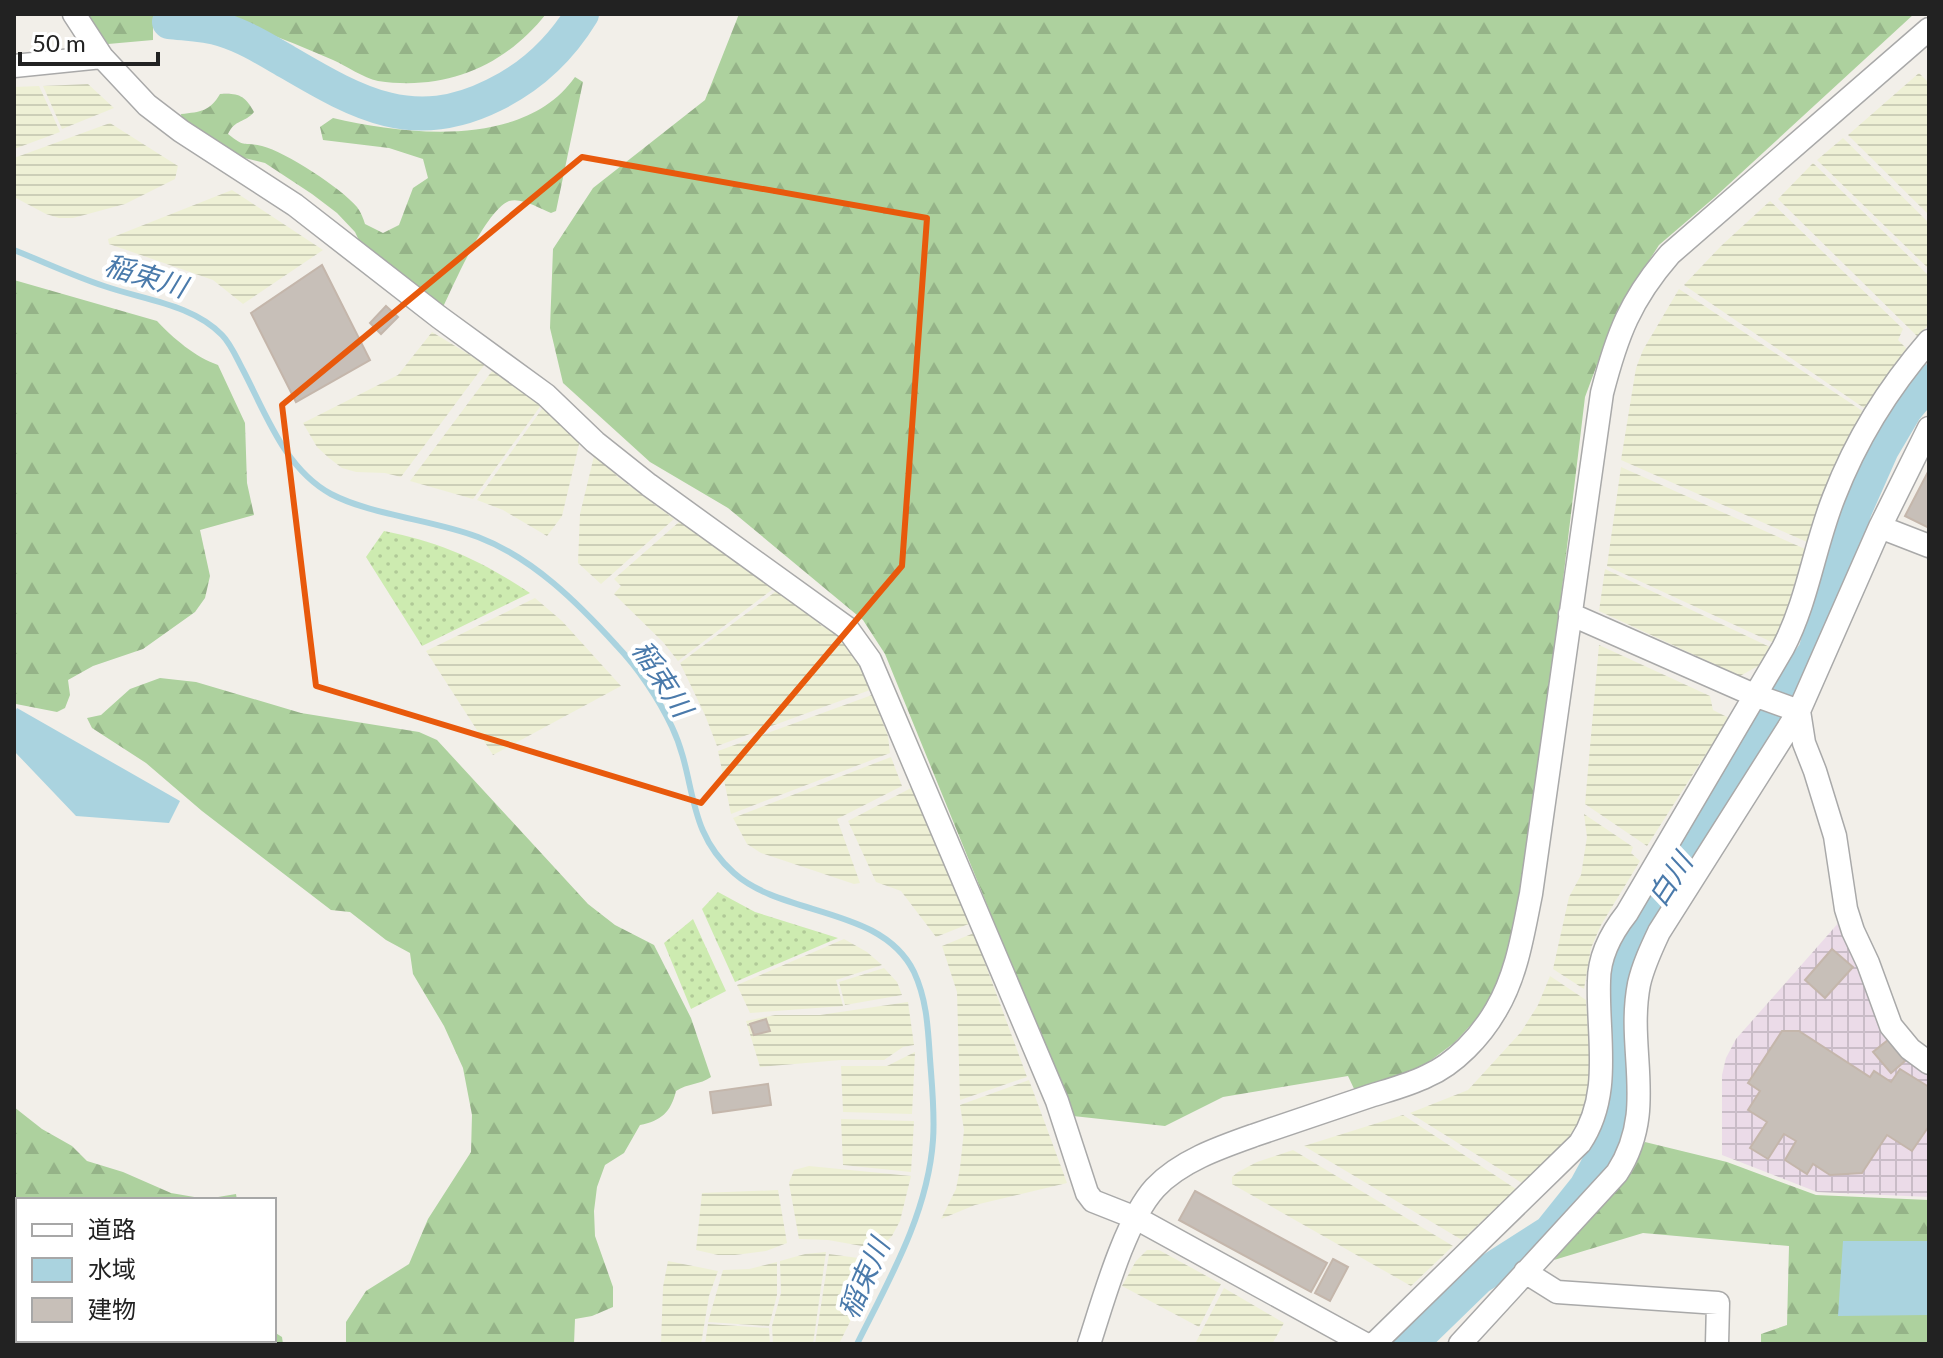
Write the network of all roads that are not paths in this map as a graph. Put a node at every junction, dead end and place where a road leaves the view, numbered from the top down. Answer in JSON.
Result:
{"nodes":[{"id":1,"x":74,"y":14,"type":"edge"},
{"id":2,"x":1929,"y":29,"type":"edge"},
{"id":3,"x":102,"y":57,"type":"junction"},
{"id":4,"x":14,"y":66,"type":"edge"},
{"id":5,"x":1929,"y":341,"type":"edge"},
{"id":6,"x":1929,"y":428,"type":"edge"},
{"id":7,"x":1880,"y":527,"type":"junction"},
{"id":8,"x":1929,"y":546,"type":"edge"},
{"id":9,"x":1570,"y":614,"type":"junction"},
{"id":10,"x":1754,"y":695,"type":"junction"},
{"id":11,"x":1799,"y":711,"type":"junction"},
{"id":12,"x":1929,"y":1063,"type":"edge"},
{"id":13,"x":1136,"y":1218,"type":"junction"},
{"id":14,"x":1525,"y":1272,"type":"junction"},
{"id":15,"x":1089,"y":1344,"type":"edge"},
{"id":16,"x":1365,"y":1344,"type":"edge"},
{"id":17,"x":1374,"y":1344,"type":"edge"},
{"id":18,"x":1460,"y":1344,"type":"edge"},
{"id":19,"x":1717,"y":1344,"type":"edge"}],
"edges":[{"from":1,"to":3,"type":"street"},
{"from":2,"to":9,"type":"street"},
{"from":3,"to":4,"type":"street"},
{"from":3,"to":13,"type":"street"},
{"from":5,"to":10,"type":"street"},
{"from":6,"to":7,"type":"street"},
{"from":7,"to":8,"type":"street"},
{"from":7,"to":11,"type":"street"},
{"from":9,"to":10,"type":"street"},
{"from":9,"to":13,"type":"street"},
{"from":10,"to":11,"type":"street"},
{"from":10,"to":17,"type":"street"},
{"from":11,"to":12,"type":"street"},
{"from":11,"to":14,"type":"street"},
{"from":13,"to":15,"type":"street"},
{"from":13,"to":16,"type":"street"},
{"from":14,"to":18,"type":"street"},
{"from":14,"to":19,"type":"street"}]}
